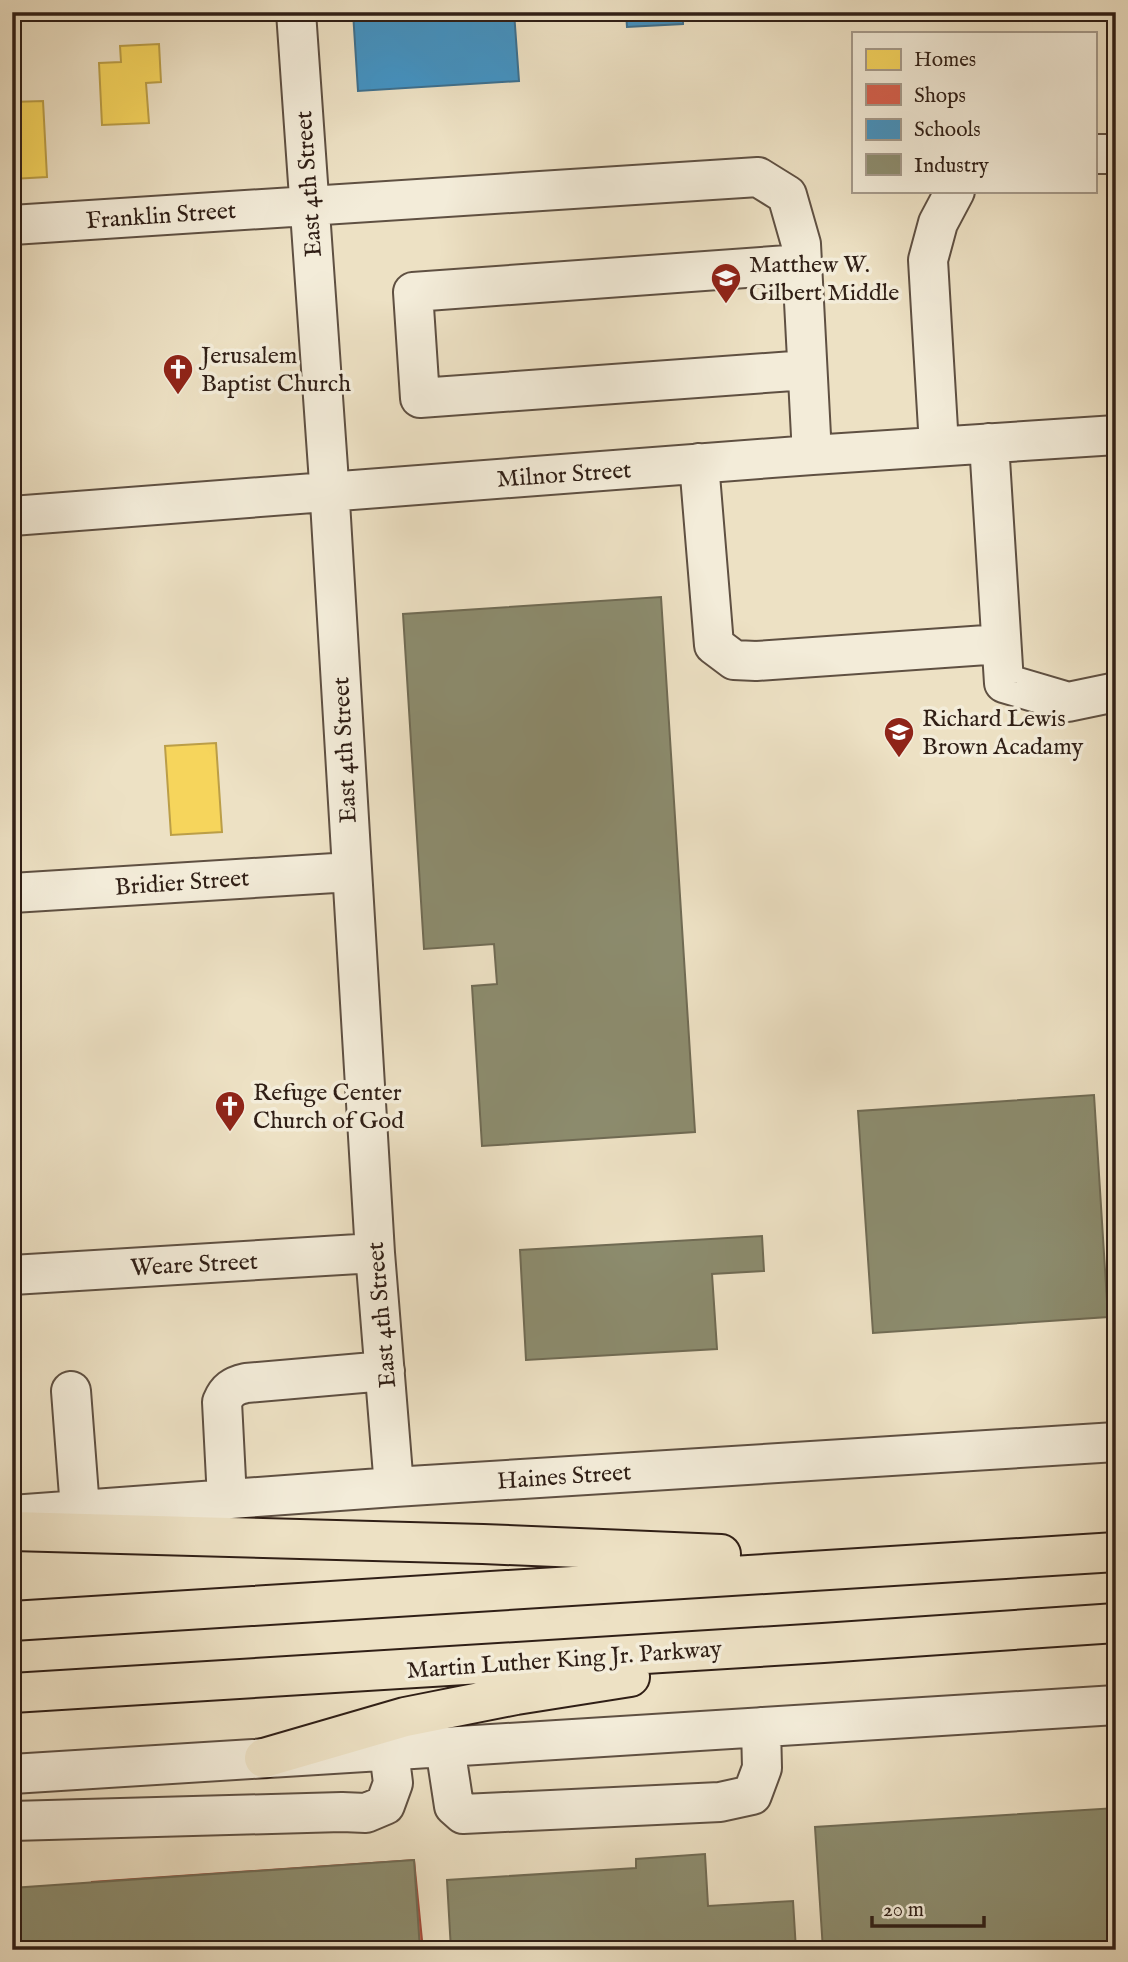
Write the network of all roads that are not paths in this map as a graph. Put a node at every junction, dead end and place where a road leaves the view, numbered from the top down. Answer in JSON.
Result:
{"nodes":[{"id":1,"x":296,"y":12,"type":"edge"},
{"id":2,"x":1096,"y":154,"type":"edge"},
{"id":3,"x":1116,"y":154,"type":"edge"},
{"id":4,"x":954,"y":192,"type":"edge"},
{"id":5,"x":309,"y":205,"type":"junction"},
{"id":6,"x":12,"y":225,"type":"edge"},
{"id":7,"x":802,"y":264,"type":"junction"},
{"id":8,"x":807,"y":370,"type":"junction"},
{"id":9,"x":1116,"y":435,"type":"edge"},
{"id":10,"x":989,"y":443,"type":"junction"},
{"id":11,"x":939,"y":446,"type":"junction"},
{"id":12,"x":812,"y":455,"type":"junction"},
{"id":13,"x":699,"y":463,"type":"junction"},
{"id":14,"x":329,"y":491,"type":"junction"},
{"id":15,"x":12,"y":516,"type":"edge"},
{"id":16,"x":1001,"y":644,"type":"junction"},
{"id":17,"x":1116,"y":692,"type":"edge"},
{"id":18,"x":351,"y":872,"type":"junction"},
{"id":19,"x":12,"y":893,"type":"edge"},
{"id":20,"x":375,"y":1253,"type":"junction"},
{"id":21,"x":12,"y":1275,"type":"edge"},
{"id":22,"x":385,"y":1371,"type":"junction"},
{"id":23,"x":71,"y":1391,"type":"dead end"},
{"id":24,"x":1116,"y":1441,"type":"edge"},
{"id":25,"x":394,"y":1487,"type":"junction"},
{"id":26,"x":227,"y":1499,"type":"junction"},
{"id":27,"x":80,"y":1509,"type":"junction"},
{"id":28,"x":12,"y":1515,"type":"edge"},
{"id":29,"x":12,"y":1531,"type":"edge"},
{"id":30,"x":1116,"y":1552,"type":"edge"},
{"id":31,"x":940,"y":1562,"type":"junction"},
{"id":32,"x":12,"y":1620,"type":"edge"},
{"id":33,"x":1116,"y":1623,"type":"edge"},
{"id":34,"x":823,"y":1643,"type":"junction"},
{"id":35,"x":12,"y":1693,"type":"edge"},
{"id":36,"x":1116,"y":1705,"type":"edge"},
{"id":37,"x":761,"y":1727,"type":"junction"},
{"id":38,"x":445,"y":1747,"type":"junction"},
{"id":39,"x":389,"y":1751,"type":"junction"},
{"id":40,"x":264,"y":1758,"type":"junction"},
{"id":41,"x":12,"y":1774,"type":"edge"},
{"id":42,"x":12,"y":1821,"type":"edge"}],
"edges":[{"from":1,"to":5,"type":"street","name":"East 4th Street"},
{"from":2,"to":3,"type":"street"},
{"from":4,"to":11,"type":"street"},
{"from":5,"to":6,"type":"street","name":"Franklin Street"},
{"from":5,"to":7,"type":"street","name":"Franklin Street"},
{"from":5,"to":14,"type":"street","name":"East 4th Street"},
{"from":7,"to":8,"type":"street","name":"Franklin Street"},
{"from":7,"to":8,"type":"street"},
{"from":8,"to":12,"type":"street","name":"Franklin Street"},
{"from":9,"to":10,"type":"street","name":"Milnor Street"},
{"from":10,"to":11,"type":"street","name":"Milnor Street"},
{"from":10,"to":16,"type":"street"},
{"from":11,"to":12,"type":"street","name":"Milnor Street"},
{"from":12,"to":13,"type":"street","name":"Milnor Street"},
{"from":13,"to":14,"type":"street","name":"Milnor Street"},
{"from":13,"to":16,"type":"street"},
{"from":14,"to":15,"type":"street","name":"Milnor Street"},
{"from":14,"to":18,"type":"street","name":"East 4th Street"},
{"from":16,"to":17,"type":"street"},
{"from":18,"to":19,"type":"street","name":"Bridier Street"},
{"from":18,"to":20,"type":"street","name":"East 4th Street"},
{"from":20,"to":21,"type":"street","name":"Weare Street"},
{"from":20,"to":22,"type":"street","name":"East 4th Street"},
{"from":22,"to":25,"type":"street","name":"East 4th Street"},
{"from":22,"to":26,"type":"street"},
{"from":23,"to":27,"type":"street"},
{"from":24,"to":25,"type":"street","name":"Haines Street"},
{"from":25,"to":26,"type":"street","name":"Haines Street"},
{"from":26,"to":27,"type":"street","name":"Haines Street"},
{"from":27,"to":28,"type":"street","name":"Haines Street"},
{"from":29,"to":31,"type":"highway"},
{"from":30,"to":31,"type":"highway"},
{"from":31,"to":32,"type":"highway"},
{"from":33,"to":34,"type":"highway","name":"Martin Luther King Jr. Parkway"},
{"from":34,"to":35,"type":"highway","name":"Martin Luther King Jr. Parkway"},
{"from":34,"to":40,"type":"highway"},
{"from":36,"to":37,"type":"street"},
{"from":37,"to":38,"type":"street"},
{"from":37,"to":38,"type":"street"},
{"from":38,"to":39,"type":"street"},
{"from":39,"to":40,"type":"street"},
{"from":39,"to":42,"type":"street"},
{"from":40,"to":41,"type":"street"}]}
